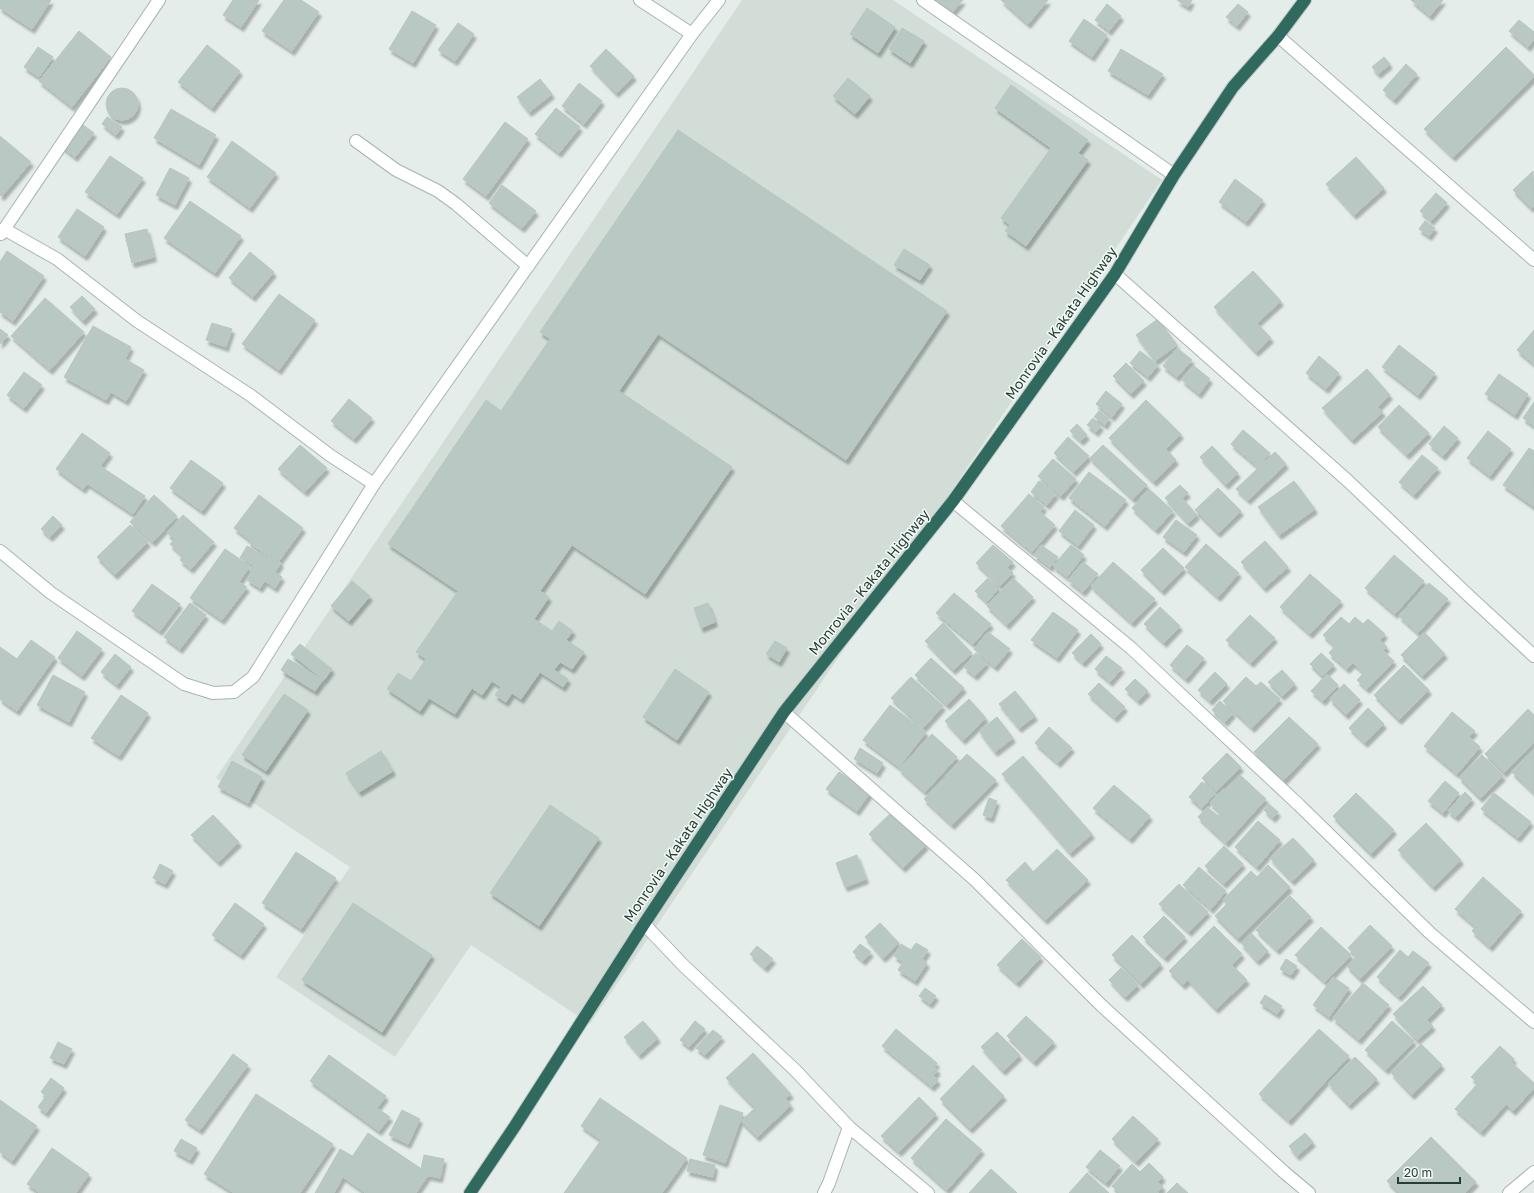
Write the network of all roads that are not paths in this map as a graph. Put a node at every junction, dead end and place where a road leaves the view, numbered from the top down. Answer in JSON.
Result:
{"nodes":[{"id":1,"x":158,"y":0,"type":"edge"},
{"id":2,"x":640,"y":0,"type":"edge"},
{"id":3,"x":719,"y":0,"type":"edge"},
{"id":4,"x":923,"y":0,"type":"edge"},
{"id":5,"x":1304,"y":0,"type":"edge"},
{"id":6,"x":692,"y":34,"type":"junction"},
{"id":7,"x":1278,"y":36,"type":"junction"},
{"id":8,"x":356,"y":141,"type":"dead end"},
{"id":9,"x":1174,"y":175,"type":"junction"},
{"id":10,"x":2,"y":232,"type":"edge"},
{"id":11,"x":1534,"y":260,"type":"edge"},
{"id":12,"x":528,"y":266,"type":"junction"},
{"id":13,"x":1116,"y":274,"type":"junction"},
{"id":14,"x":374,"y":484,"type":"junction"},
{"id":15,"x":953,"y":501,"type":"junction"},
{"id":16,"x":0,"y":551,"type":"edge"},
{"id":17,"x":1534,"y":656,"type":"edge"},
{"id":18,"x":784,"y":712,"type":"junction"},
{"id":19,"x":644,"y":924,"type":"junction"},
{"id":20,"x":1534,"y":1022,"type":"edge"},
{"id":21,"x":849,"y":1127,"type":"junction"},
{"id":22,"x":1534,"y":1172,"type":"edge"},
{"id":23,"x":470,"y":1193,"type":"edge"},
{"id":24,"x":824,"y":1193,"type":"edge"},
{"id":25,"x":928,"y":1193,"type":"edge"},
{"id":26,"x":1309,"y":1193,"type":"edge"},
{"id":27,"x":1509,"y":1193,"type":"edge"}],
"edges":[{"from":1,"to":10,"type":"street"},
{"from":2,"to":6,"type":"street"},
{"from":3,"to":6,"type":"street"},
{"from":4,"to":9,"type":"street"},
{"from":5,"to":7,"type":"highway","name":"Monrovia - Kakata Highway"},
{"from":6,"to":12,"type":"street"},
{"from":7,"to":9,"type":"highway","name":"Monrovia - Kakata Highway"},
{"from":7,"to":11,"type":"street"},
{"from":8,"to":12,"type":"street"},
{"from":9,"to":13,"type":"highway","name":"Monrovia - Kakata Highway"},
{"from":10,"to":14,"type":"street"},
{"from":12,"to":14,"type":"street"},
{"from":13,"to":15,"type":"highway","name":"Monrovia - Kakata Highway"},
{"from":13,"to":17,"type":"street"},
{"from":14,"to":16,"type":"street"},
{"from":15,"to":18,"type":"highway","name":"Monrovia - Kakata Highway"},
{"from":15,"to":20,"type":"street"},
{"from":18,"to":19,"type":"highway","name":"Monrovia - Kakata Highway"},
{"from":18,"to":26,"type":"street"},
{"from":19,"to":21,"type":"street"},
{"from":19,"to":23,"type":"highway","name":"Monrovia - Kakata Highway"},
{"from":21,"to":24,"type":"street"},
{"from":21,"to":25,"type":"street"},
{"from":22,"to":27,"type":"street"}]}
